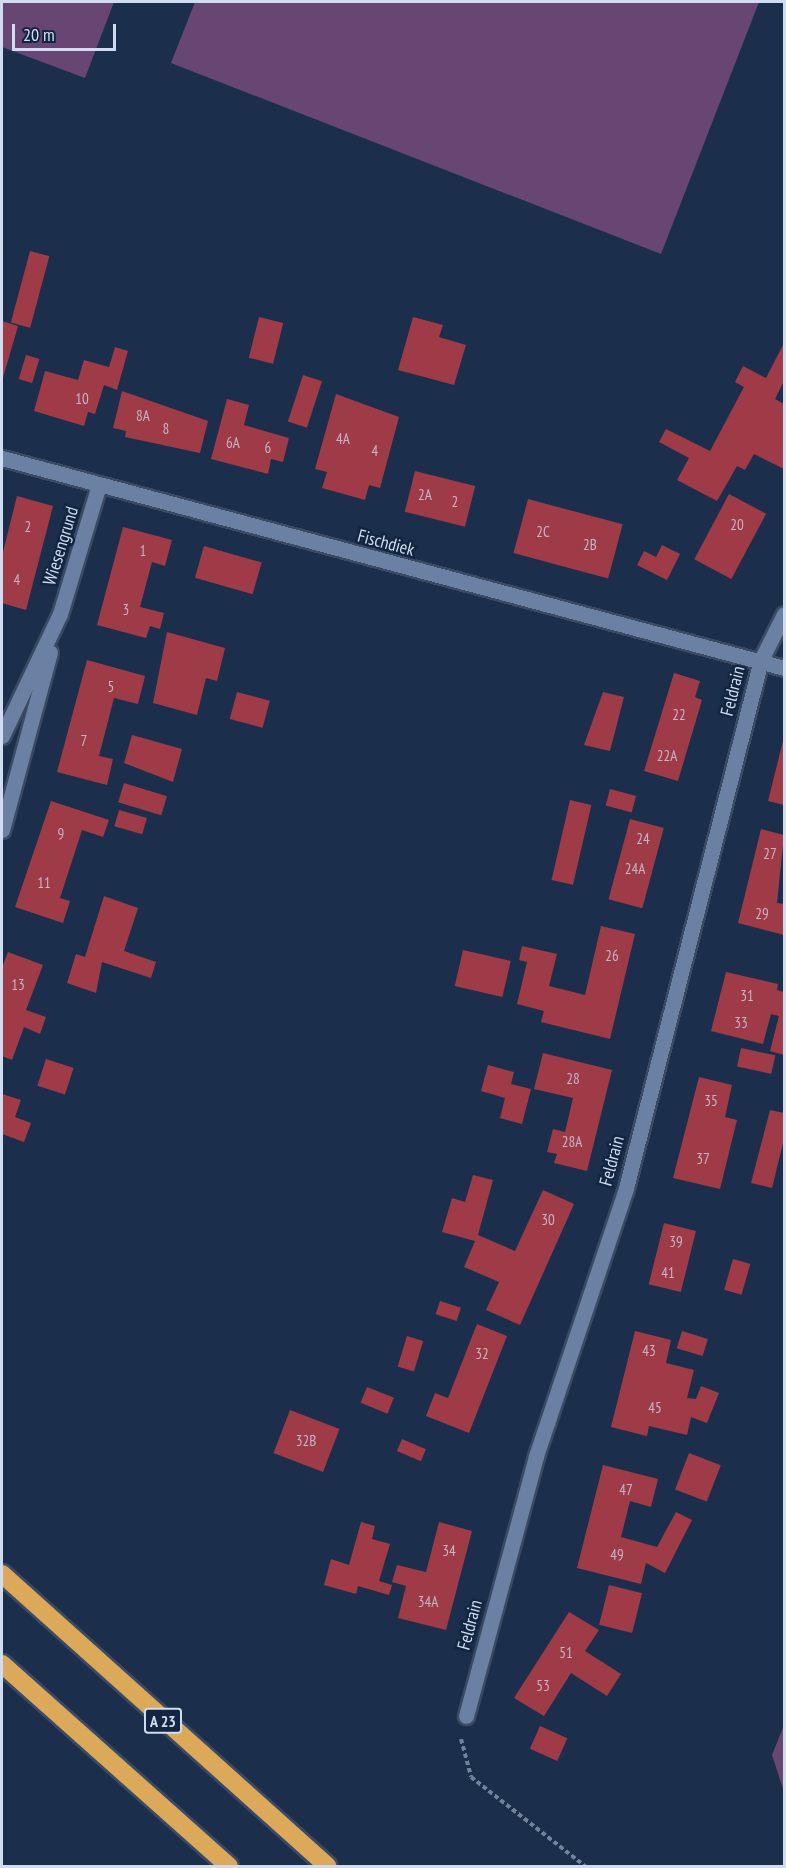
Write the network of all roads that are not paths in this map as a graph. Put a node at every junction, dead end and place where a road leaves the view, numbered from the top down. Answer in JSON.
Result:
{"nodes":[{"id":1,"x":2,"y":458,"type":"edge"},
{"id":2,"x":98,"y":488,"type":"junction"},
{"id":3,"x":60,"y":614,"type":"junction"},
{"id":4,"x":784,"y":614,"type":"edge"},
{"id":5,"x":761,"y":660,"type":"junction"},
{"id":6,"x":784,"y":668,"type":"edge"},
{"id":7,"x":2,"y":736,"type":"edge"},
{"id":8,"x":2,"y":830,"type":"edge"},
{"id":9,"x":2,"y":1574,"type":"edge"},
{"id":10,"x":2,"y":1664,"type":"edge"},
{"id":11,"x":466,"y":1716,"type":"road end"},
{"id":12,"x":229,"y":1866,"type":"edge"},
{"id":13,"x":327,"y":1866,"type":"edge"}],
"edges":[{"from":1,"to":2,"type":"street","name":"Fischdiek"},
{"from":2,"to":3,"type":"street","name":"Wiesengrund"},
{"from":2,"to":5,"type":"street","name":"Fischdiek"},
{"from":3,"to":7,"type":"street","name":"Wiesengrund"},
{"from":3,"to":8,"type":"street","name":"Wiesengrund"},
{"from":4,"to":5,"type":"street","name":"Feldrain"},
{"from":5,"to":6,"type":"street","name":"Fischdiek"},
{"from":5,"to":11,"type":"street","name":"Feldrain"},
{"from":9,"to":13,"type":"highway","number":"A 23"},
{"from":10,"to":12,"type":"highway"}]}
